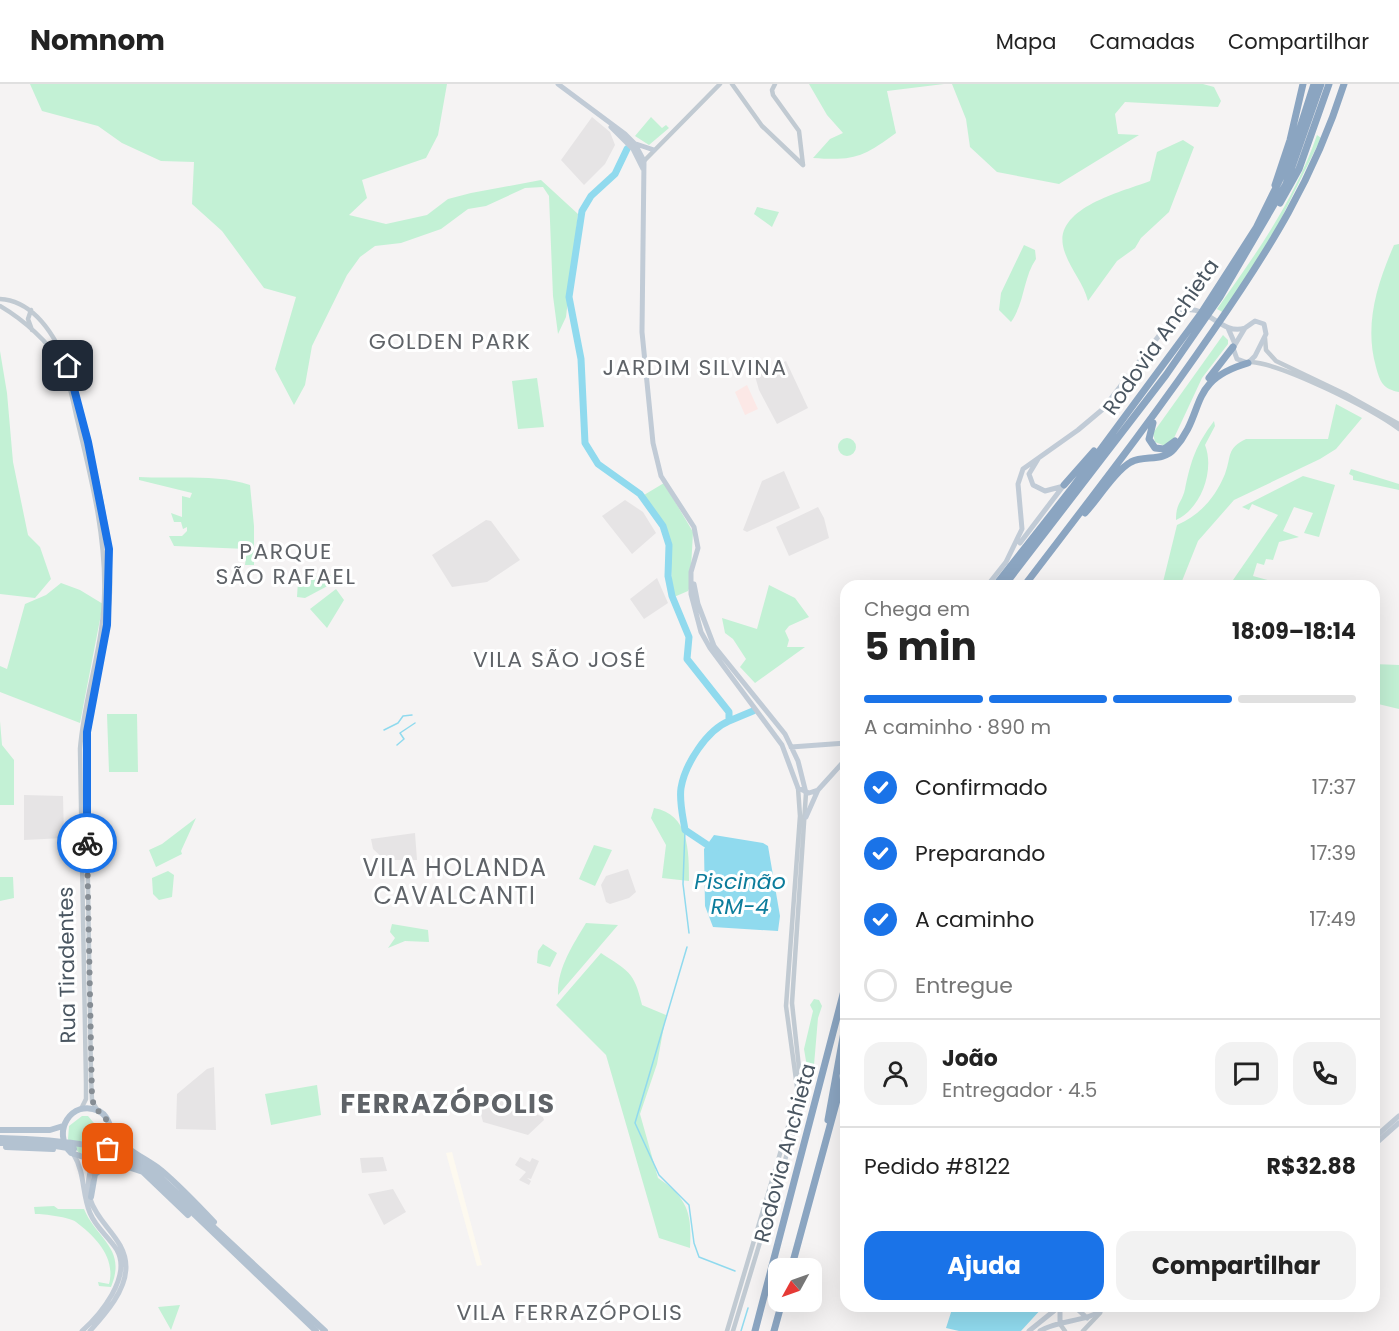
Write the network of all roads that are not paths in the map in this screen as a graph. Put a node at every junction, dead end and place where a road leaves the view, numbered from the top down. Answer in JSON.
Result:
{"nodes":[{"id":1,"x":558,"y":84,"type":"edge"},
{"id":2,"x":720,"y":84,"type":"edge"},
{"id":3,"x":732,"y":84,"type":"edge"},
{"id":4,"x":775,"y":84,"type":"edge"},
{"id":5,"x":1303,"y":84,"type":"edge"},
{"id":6,"x":1314,"y":84,"type":"edge"},
{"id":7,"x":1321,"y":84,"type":"edge"},
{"id":8,"x":1329,"y":84,"type":"edge"},
{"id":9,"x":1344,"y":86,"type":"edge"},
{"id":10,"x":600,"y":117,"type":"junction"},
{"id":11,"x":635,"y":144,"type":"junction"},
{"id":12,"x":654,"y":150,"type":"junction"},
{"id":13,"x":644,"y":161,"type":"junction"},
{"id":14,"x":644,"y":174,"type":"junction"},
{"id":15,"x":1271,"y":214,"type":"junction"},
{"id":16,"x":1256,"y":228,"type":"junction"},
{"id":17,"x":0,"y":299,"type":"edge"},
{"id":18,"x":0,"y":306,"type":"edge"},
{"id":19,"x":31,"y":310,"type":"junction"},
{"id":20,"x":1227,"y":328,"type":"junction"},
{"id":21,"x":1245,"y":328,"type":"junction"},
{"id":22,"x":34,"y":333,"type":"junction"},
{"id":23,"x":1265,"y":338,"type":"junction"},
{"id":24,"x":1234,"y":348,"type":"junction"},
{"id":25,"x":1249,"y":363,"type":"junction"},
{"id":26,"x":1173,"y":389,"type":"junction"},
{"id":27,"x":1142,"y":394,"type":"junction"},
{"id":28,"x":1399,"y":424,"type":"edge"},
{"id":29,"x":1399,"y":429,"type":"edge"},
{"id":30,"x":1041,"y":455,"type":"junction"},
{"id":31,"x":1064,"y":485,"type":"junction"},
{"id":32,"x":95,"y":487,"type":"junction"},
{"id":33,"x":1055,"y":546,"type":"junction"},
{"id":34,"x":1005,"y":562,"type":"junction"},
{"id":35,"x":694,"y":564,"type":"junction"},
{"id":36,"x":992,"y":580,"type":"edge"},
{"id":37,"x":1000,"y":580,"type":"edge"},
{"id":38,"x":1009,"y":580,"type":"edge"},
{"id":39,"x":1029,"y":580,"type":"edge"},
{"id":40,"x":691,"y":594,"type":"junction"},
{"id":41,"x":698,"y":604,"type":"junction"},
{"id":42,"x":90,"y":696,"type":"junction"},
{"id":43,"x":82,"y":720,"type":"junction"},
{"id":44,"x":88,"y":722,"type":"junction"},
{"id":45,"x":840,"y":743,"type":"edge"},
{"id":46,"x":792,"y":747,"type":"junction"},
{"id":47,"x":784,"y":748,"type":"junction"},
{"id":48,"x":83,"y":761,"type":"junction"},
{"id":49,"x":840,"y":766,"type":"edge"},
{"id":50,"x":798,"y":788,"type":"junction"},
{"id":51,"x":818,"y":790,"type":"junction"},
{"id":52,"x":806,"y":793,"type":"junction"},
{"id":53,"x":806,"y":817,"type":"junction"},
{"id":54,"x":840,"y":998,"type":"edge"},
{"id":55,"x":83,"y":1020,"type":"junction"},
{"id":56,"x":90,"y":1020,"type":"junction"},
{"id":57,"x":840,"y":1048,"type":"edge"},
{"id":58,"x":840,"y":1088,"type":"edge"},
{"id":59,"x":81,"y":1109,"type":"junction"},
{"id":60,"x":98,"y":1111,"type":"junction"},
{"id":61,"x":1399,"y":1116,"type":"edge"},
{"id":62,"x":1399,"y":1123,"type":"edge"},
{"id":63,"x":63,"y":1126,"type":"junction"},
{"id":64,"x":0,"y":1130,"type":"edge"},
{"id":65,"x":112,"y":1131,"type":"junction"},
{"id":66,"x":1380,"y":1133,"type":"edge"},
{"id":67,"x":0,"y":1138,"type":"edge"},
{"id":68,"x":1380,"y":1140,"type":"edge"},
{"id":69,"x":0,"y":1145,"type":"edge"},
{"id":70,"x":823,"y":1149,"type":"junction"},
{"id":71,"x":71,"y":1153,"type":"junction"},
{"id":72,"x":96,"y":1157,"type":"junction"},
{"id":73,"x":114,"y":1161,"type":"junction"},
{"id":74,"x":91,"y":1197,"type":"junction"},
{"id":75,"x":203,"y":1221,"type":"junction"},
{"id":76,"x":231,"y":1241,"type":"junction"},
{"id":77,"x":238,"y":1257,"type":"junction"},
{"id":78,"x":794,"y":1258,"type":"edge"},
{"id":79,"x":779,"y":1312,"type":"edge"},
{"id":80,"x":1053,"y":1312,"type":"edge"},
{"id":81,"x":1060,"y":1312,"type":"edge"},
{"id":82,"x":1080,"y":1312,"type":"edge"},
{"id":83,"x":1101,"y":1312,"type":"joint"},
{"id":84,"x":1087,"y":1318,"type":"junction"},
{"id":85,"x":1060,"y":1324,"type":"junction"},
{"id":86,"x":82,"y":1331,"type":"edge"},
{"id":87,"x":90,"y":1331,"type":"edge"},
{"id":88,"x":316,"y":1331,"type":"edge"},
{"id":89,"x":325,"y":1331,"type":"edge"},
{"id":90,"x":727,"y":1331,"type":"edge"},
{"id":91,"x":733,"y":1331,"type":"edge"},
{"id":92,"x":755,"y":1331,"type":"edge"},
{"id":93,"x":774,"y":1331,"type":"edge"},
{"id":94,"x":1029,"y":1331,"type":"edge"},
{"id":95,"x":1040,"y":1331,"type":"edge"},
{"id":96,"x":1065,"y":1331,"type":"edge"},
{"id":97,"x":1083,"y":1331,"type":"edge"}],
"edges":[{"from":1,"to":10,"type":"main road"},
{"from":2,"to":12,"type":"street"},
{"from":3,"to":4,"type":"street"},
{"from":5,"to":16,"type":"highway"},
{"from":6,"to":16,"type":"highway","name":"Rodovia Anchieta"},
{"from":7,"to":15,"type":"highway","name":"Rodovia Anchieta"},
{"from":8,"to":15,"type":"highway"},
{"from":9,"to":26,"type":"highway","name":"Rodovia Anchieta"},
{"from":10,"to":11,"type":"main road"},
{"from":10,"to":14,"type":"main road"},
{"from":11,"to":12,"type":"main road"},
{"from":11,"to":13,"type":"main road"},
{"from":12,"to":13,"type":"street"},
{"from":13,"to":14,"type":"main road"},
{"from":14,"to":35,"type":"main road"},
{"from":15,"to":38,"type":"highway","name":"Rodovia Anchieta"},
{"from":16,"to":27,"type":"highway","name":"Rodovia Anchieta"},
{"from":17,"to":19,"type":"street"},
{"from":18,"to":22,"type":"street","name":"Rua Tiradentes"},
{"from":19,"to":22,"type":"street"},
{"from":19,"to":32,"type":"street","name":"Rua Tiradentes"},
{"from":20,"to":21,"type":"main road"},
{"from":20,"to":24,"type":"main road"},
{"from":20,"to":30,"type":"main road"},
{"from":21,"to":23,"type":"main road"},
{"from":21,"to":24,"type":"main road"},
{"from":22,"to":32,"type":"street","name":"Rua Tiradentes"},
{"from":23,"to":25,"type":"main road"},
{"from":23,"to":28,"type":"street"},
{"from":24,"to":25,"type":"main road"},
{"from":24,"to":26,"type":"highway"},
{"from":25,"to":29,"type":"street"},
{"from":25,"to":33,"type":"highway"},
{"from":26,"to":33,"type":"highway","name":"Rodovia Anchieta"},
{"from":27,"to":31,"type":"highway"},
{"from":27,"to":37,"type":"highway","name":"Rodovia Anchieta"},
{"from":30,"to":31,"type":"main road"},
{"from":30,"to":34,"type":"main road"},
{"from":31,"to":34,"type":"main road"},
{"from":32,"to":42,"type":"street","name":"Rua Tiradentes"},
{"from":33,"to":39,"type":"highway","name":"Rodovia Anchieta"},
{"from":34,"to":36,"type":"main road"},
{"from":35,"to":40,"type":"main road"},
{"from":35,"to":41,"type":"main road"},
{"from":40,"to":41,"type":"main road"},
{"from":40,"to":47,"type":"main road"},
{"from":41,"to":46,"type":"main road"},
{"from":42,"to":43,"type":"street","name":"Rua Tiradentes"},
{"from":42,"to":44,"type":"street","name":"Rua Tiradentes"},
{"from":43,"to":44,"type":"street"},
{"from":43,"to":48,"type":"street","name":"Rua Tiradentes"},
{"from":44,"to":48,"type":"street","name":"Rua Tiradentes"},
{"from":45,"to":46,"type":"main road"},
{"from":46,"to":47,"type":"main road"},
{"from":46,"to":52,"type":"main road"},
{"from":47,"to":50,"type":"main road"},
{"from":48,"to":55,"type":"street","name":"Rua Tiradentes"},
{"from":48,"to":56,"type":"street","name":"Rua Tiradentes"},
{"from":49,"to":51,"type":"main road"},
{"from":50,"to":52,"type":"main road"},
{"from":50,"to":90,"type":"street"},
{"from":51,"to":52,"type":"main road"},
{"from":51,"to":53,"type":"main road"},
{"from":52,"to":53,"type":"street"},
{"from":53,"to":91,"type":"street"},
{"from":54,"to":92,"type":"highway","name":"Rodovia Anchieta"},
{"from":55,"to":56,"type":"street"},
{"from":55,"to":59,"type":"street","name":"Rua Tiradentes"},
{"from":56,"to":60,"type":"street","name":"Rua Tiradentes"},
{"from":57,"to":70,"type":"highway","name":"Rodovia Anchieta"},
{"from":58,"to":70,"type":"highway","name":"Rodovia Anchieta"},
{"from":59,"to":60,"type":"main road"},
{"from":59,"to":63,"type":"main road"},
{"from":60,"to":65,"type":"main road"},
{"from":61,"to":66,"type":"main road"},
{"from":62,"to":68,"type":"main road"},
{"from":63,"to":64,"type":"main road"},
{"from":63,"to":71,"type":"main road"},
{"from":65,"to":72,"type":"main road"},
{"from":65,"to":76,"type":"main road"},
{"from":67,"to":75,"type":"main road"},
{"from":69,"to":71,"type":"main road"},
{"from":69,"to":75,"type":"main road"},
{"from":70,"to":78,"type":"highway","name":"Rodovia Anchieta"},
{"from":71,"to":72,"type":"main road"},
{"from":71,"to":86,"type":"main road"},
{"from":72,"to":73,"type":"main road"},
{"from":72,"to":74,"type":"main road"},
{"from":73,"to":74,"type":"main road"},
{"from":73,"to":77,"type":"main road"},
{"from":74,"to":87,"type":"main road"},
{"from":75,"to":76,"type":"main road"},
{"from":75,"to":77,"type":"main road"},
{"from":76,"to":89,"type":"main road"},
{"from":77,"to":88,"type":"main road"},
{"from":79,"to":93,"type":"highway"},
{"from":80,"to":94,"type":"main road"},
{"from":81,"to":85,"type":"main road"},
{"from":82,"to":84,"type":"main road"},
{"from":83,"to":84,"type":"main road"},
{"from":83,"to":97,"type":"street"},
{"from":84,"to":85,"type":"main road"},
{"from":85,"to":95,"type":"main road"},
{"from":85,"to":96,"type":"street"}]}
